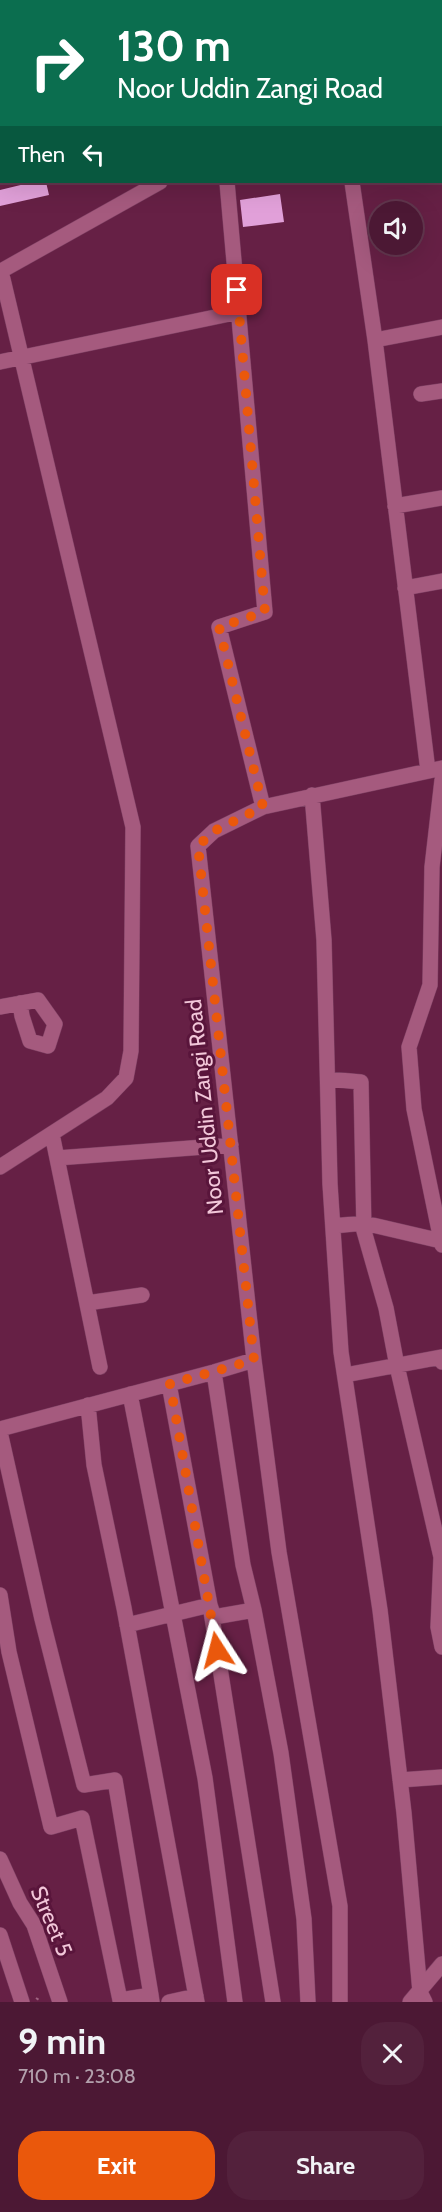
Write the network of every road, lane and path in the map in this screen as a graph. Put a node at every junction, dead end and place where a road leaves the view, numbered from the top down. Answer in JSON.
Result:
{"nodes":[{"id":1,"x":158,"y":183,"type":"edge"},
{"id":2,"x":227,"y":183,"type":"edge"},
{"id":3,"x":352,"y":183,"type":"edge"},
{"id":4,"x":239,"y":312,"type":"junction"},
{"id":5,"x":442,"y":327,"type":"edge"},
{"id":6,"x":375,"y":340,"type":"junction"},
{"id":7,"x":22,"y":358,"type":"junction"},
{"id":8,"x":0,"y":362,"type":"edge"},
{"id":9,"x":442,"y":391,"type":"edge"},
{"id":10,"x":421,"y":394,"type":"dead end"},
{"id":11,"x":442,"y":498,"type":"edge"},
{"id":12,"x":395,"y":506,"type":"junction"},
{"id":13,"x":442,"y":581,"type":"edge"},
{"id":14,"x":405,"y":588,"type":"junction"},
{"id":15,"x":435,"y":770,"type":"edge"},
{"id":16,"x":442,"y":780,"type":"edge"},
{"id":17,"x":312,"y":795,"type":"junction"},
{"id":18,"x":263,"y":807,"type":"junction"},
{"id":19,"x":435,"y":991,"type":"edge"},
{"id":20,"x":20,"y":1003,"type":"dead end"},
{"id":21,"x":0,"y":1006,"type":"edge"},
{"id":22,"x":328,"y":1079,"type":"junction"},
{"id":23,"x":52,"y":1134,"type":"junction"},
{"id":24,"x":231,"y":1145,"type":"junction"},
{"id":25,"x":57,"y":1158,"type":"junction"},
{"id":26,"x":0,"y":1167,"type":"edge"},
{"id":27,"x":364,"y":1223,"type":"junction"},
{"id":28,"x":333,"y":1226,"type":"junction"},
{"id":29,"x":442,"y":1243,"type":"edge"},
{"id":30,"x":142,"y":1295,"type":"dead end"},
{"id":31,"x":87,"y":1303,"type":"junction"},
{"id":32,"x":254,"y":1360,"type":"junction"},
{"id":33,"x":442,"y":1362,"type":"edge"},
{"id":34,"x":397,"y":1366,"type":"junction"},
{"id":35,"x":100,"y":1367,"type":"dead end"},
{"id":36,"x":214,"y":1372,"type":"junction"},
{"id":37,"x":345,"y":1375,"type":"junction"},
{"id":38,"x":170,"y":1384,"type":"junction"},
{"id":39,"x":130,"y":1394,"type":"junction"},
{"id":40,"x":88,"y":1406,"type":"junction"},
{"id":41,"x":0,"y":1430,"type":"edge"},
{"id":42,"x":0,"y":1595,"type":"edge"},
{"id":43,"x":210,"y":1605,"type":"junction"},
{"id":44,"x":254,"y":1610,"type":"junction"},
{"id":45,"x":173,"y":1614,"type":"junction"},
{"id":46,"x":127,"y":1625,"type":"junction"},
{"id":47,"x":442,"y":1647,"type":"edge"},
{"id":48,"x":442,"y":1777,"type":"edge"},
{"id":49,"x":400,"y":1780,"type":"junction"},
{"id":50,"x":0,"y":1859,"type":"edge"},
{"id":51,"x":0,"y":1935,"type":"edge"},
{"id":52,"x":442,"y":1964,"type":"edge"},
{"id":53,"x":152,"y":1998,"type":"edge"},
{"id":54,"x":197,"y":1999,"type":"edge"},
{"id":55,"x":418,"y":1999,"type":"edge"},
{"id":56,"x":22,"y":2002,"type":"edge"},
{"id":57,"x":60,"y":2002,"type":"edge"},
{"id":58,"x":169,"y":2002,"type":"edge"},
{"id":59,"x":235,"y":2002,"type":"edge"},
{"id":60,"x":273,"y":2002,"type":"edge"},
{"id":61,"x":308,"y":2002,"type":"edge"},
{"id":62,"x":340,"y":2002,"type":"edge"}],
"edges":[{"from":1,"to":7,"type":"street"},
{"from":2,"to":4,"type":"street"},
{"from":3,"to":6,"type":"street"},
{"from":4,"to":7,"type":"street"},
{"from":4,"to":18,"type":"street"},
{"from":5,"to":6,"type":"street"},
{"from":6,"to":12,"type":"street"},
{"from":7,"to":8,"type":"street"},
{"from":7,"to":23,"type":"street"},
{"from":9,"to":10,"type":"street"},
{"from":11,"to":12,"type":"street"},
{"from":12,"to":14,"type":"street"},
{"from":13,"to":14,"type":"street"},
{"from":14,"to":15,"type":"street"},
{"from":15,"to":17,"type":"street","name":"Noor Uddin Zangi Road"},
{"from":16,"to":19,"type":"street"},
{"from":17,"to":18,"type":"street","name":"Noor Uddin Zangi Road"},
{"from":17,"to":22,"type":"street"},
{"from":18,"to":24,"type":"street","name":"Noor Uddin Zangi Road"},
{"from":19,"to":29,"type":"street"},
{"from":20,"to":21,"type":"street"},
{"from":22,"to":27,"type":"street"},
{"from":22,"to":28,"type":"street"},
{"from":23,"to":25,"type":"street"},
{"from":23,"to":26,"type":"street"},
{"from":24,"to":25,"type":"street"},
{"from":24,"to":32,"type":"street","name":"Noor Uddin Zangi Road"},
{"from":25,"to":31,"type":"street"},
{"from":27,"to":28,"type":"street"},
{"from":27,"to":29,"type":"street"},
{"from":27,"to":34,"type":"street"},
{"from":28,"to":37,"type":"street"},
{"from":30,"to":31,"type":"street"},
{"from":31,"to":35,"type":"street"},
{"from":32,"to":36,"type":"street"},
{"from":32,"to":62,"type":"street","name":"Noor Uddin Zangi Road"},
{"from":33,"to":34,"type":"street"},
{"from":34,"to":37,"type":"street"},
{"from":34,"to":47,"type":"street"},
{"from":36,"to":38,"type":"street"},
{"from":36,"to":44,"type":"street"},
{"from":37,"to":49,"type":"street"},
{"from":38,"to":39,"type":"street"},
{"from":38,"to":43,"type":"street"},
{"from":39,"to":40,"type":"street"},
{"from":39,"to":45,"type":"street"},
{"from":40,"to":41,"type":"street"},
{"from":40,"to":46,"type":"street"},
{"from":41,"to":53,"type":"street"},
{"from":42,"to":53,"type":"street"},
{"from":43,"to":44,"type":"street"},
{"from":43,"to":45,"type":"street"},
{"from":43,"to":60,"type":"street"},
{"from":44,"to":61,"type":"street"},
{"from":45,"to":46,"type":"street"},
{"from":45,"to":59,"type":"street"},
{"from":46,"to":54,"type":"street"},
{"from":48,"to":49,"type":"street"},
{"from":49,"to":55,"type":"street"},
{"from":50,"to":57,"type":"street","name":"Street 5"},
{"from":51,"to":56,"type":"street"},
{"from":52,"to":55,"type":"street"},
{"from":54,"to":58,"type":"street"}]}
